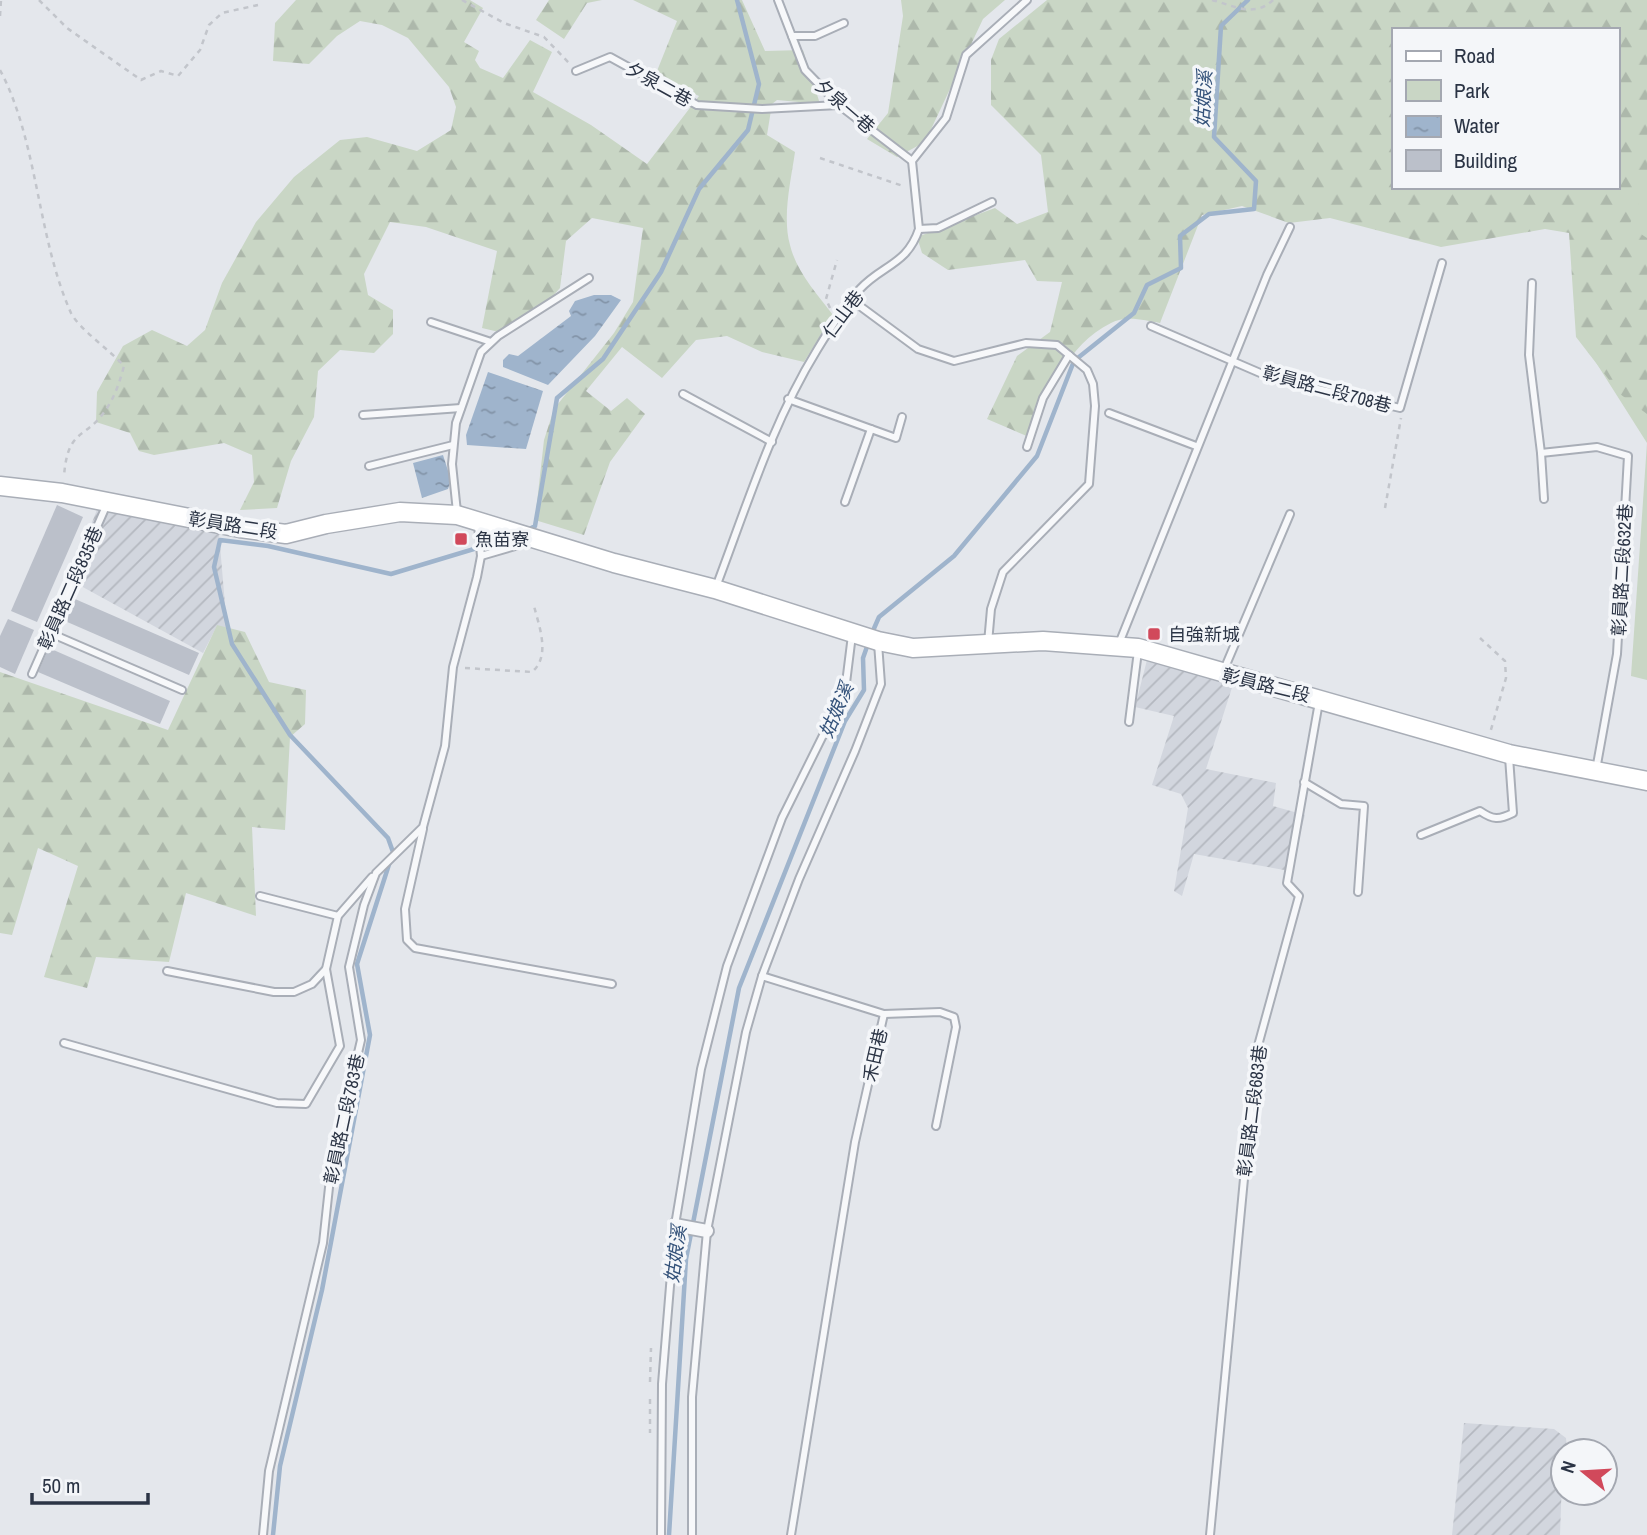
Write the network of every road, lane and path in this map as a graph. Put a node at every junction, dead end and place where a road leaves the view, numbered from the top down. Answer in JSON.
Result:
{"nodes":[{"id":1,"x":1,"y":0,"type":"edge"},
{"id":2,"x":39,"y":0,"type":"edge"},
{"id":3,"x":463,"y":0,"type":"edge"},
{"id":4,"x":778,"y":0,"type":"edge"},
{"id":5,"x":1027,"y":0,"type":"edge"},
{"id":6,"x":1212,"y":0,"type":"edge"},
{"id":7,"x":1273,"y":0,"type":"edge"},
{"id":8,"x":258,"y":5,"type":"dead end"},
{"id":9,"x":0,"y":16,"type":"edge"},
{"id":10,"x":844,"y":23,"type":"dead end"},
{"id":11,"x":792,"y":36,"type":"junction"},
{"id":12,"x":0,"y":70,"type":"edge"},
{"id":13,"x":576,"y":71,"type":"joint"},
{"id":14,"x":839,"y":105,"type":"junction"},
{"id":15,"x":820,"y":158,"type":"dead end"},
{"id":16,"x":912,"y":160,"type":"junction"},
{"id":17,"x":916,"y":191,"type":"junction"},
{"id":18,"x":992,"y":202,"type":"dead end"},
{"id":19,"x":1290,"y":227,"type":"dead end"},
{"id":20,"x":919,"y":229,"type":"junction"},
{"id":21,"x":837,"y":260,"type":"dead end"},
{"id":22,"x":1442,"y":263,"type":"dead end"},
{"id":23,"x":589,"y":278,"type":"dead end"},
{"id":24,"x":1532,"y":283,"type":"dead end"},
{"id":25,"x":853,"y":301,"type":"junction"},
{"id":26,"x":837,"y":320,"type":"junction"},
{"id":27,"x":431,"y":322,"type":"dead end"},
{"id":28,"x":1151,"y":326,"type":"dead end"},
{"id":29,"x":491,"y":342,"type":"junction"},
{"id":30,"x":1069,"y":355,"type":"junction"},
{"id":31,"x":1232,"y":360,"type":"junction"},
{"id":32,"x":683,"y":394,"type":"dead end"},
{"id":33,"x":788,"y":399,"type":"junction"},
{"id":34,"x":461,"y":408,"type":"junction"},
{"id":35,"x":1400,"y":408,"type":"junction"},
{"id":36,"x":1109,"y":413,"type":"dead end"},
{"id":37,"x":363,"y":415,"type":"dead end"},
{"id":38,"x":902,"y":417,"type":"dead end"},
{"id":39,"x":871,"y":429,"type":"junction"},
{"id":40,"x":772,"y":442,"type":"junction"},
{"id":41,"x":453,"y":445,"type":"junction"},
{"id":42,"x":1196,"y":446,"type":"junction"},
{"id":43,"x":1027,"y":447,"type":"dead end"},
{"id":44,"x":1541,"y":453,"type":"junction"},
{"id":45,"x":369,"y":466,"type":"dead end"},
{"id":46,"x":0,"y":486,"type":"edge"},
{"id":47,"x":62,"y":493,"type":"junction"},
{"id":48,"x":1544,"y":499,"type":"dead end"},
{"id":49,"x":108,"y":502,"type":"junction"},
{"id":50,"x":845,"y":502,"type":"dead end"},
{"id":51,"x":1385,"y":508,"type":"dead end"},
{"id":52,"x":1290,"y":514,"type":"dead end"},
{"id":53,"x":457,"y":515,"type":"junction"},
{"id":54,"x":477,"y":519,"type":"junction"},
{"id":55,"x":531,"y":538,"type":"junction"},
{"id":56,"x":481,"y":556,"type":"junction"},
{"id":57,"x":715,"y":589,"type":"junction"},
{"id":58,"x":534,"y":606,"type":"dead end"},
{"id":59,"x":50,"y":633,"type":"junction"},
{"id":60,"x":852,"y":635,"type":"junction"},
{"id":61,"x":1480,"y":638,"type":"dead end"},
{"id":62,"x":878,"y":641,"type":"junction"},
{"id":63,"x":988,"y":644,"type":"junction"},
{"id":64,"x":1117,"y":647,"type":"junction"},
{"id":65,"x":1138,"y":648,"type":"junction"},
{"id":66,"x":453,"y":667,"type":"junction"},
{"id":67,"x":32,"y":674,"type":"dead end"},
{"id":68,"x":1223,"y":674,"type":"junction"},
{"id":69,"x":182,"y":690,"type":"dead end"},
{"id":70,"x":1320,"y":698,"type":"junction"},
{"id":71,"x":1129,"y":722,"type":"dead end"},
{"id":72,"x":1486,"y":748,"type":"junction"},
{"id":73,"x":1509,"y":754,"type":"junction"},
{"id":74,"x":1595,"y":772,"type":"junction"},
{"id":75,"x":1647,"y":781,"type":"edge"},
{"id":76,"x":1304,"y":782,"type":"junction"},
{"id":77,"x":423,"y":827,"type":"junction"},
{"id":78,"x":1421,"y":835,"type":"dead end"},
{"id":79,"x":376,"y":873,"type":"junction"},
{"id":80,"x":1358,"y":892,"type":"dead end"},
{"id":81,"x":260,"y":896,"type":"dead end"},
{"id":82,"x":338,"y":916,"type":"junction"},
{"id":83,"x":326,"y":969,"type":"junction"},
{"id":84,"x":167,"y":971,"type":"dead end"},
{"id":85,"x":762,"y":976,"type":"junction"},
{"id":86,"x":612,"y":984,"type":"dead end"},
{"id":87,"x":884,"y":1014,"type":"junction"},
{"id":88,"x":64,"y":1043,"type":"dead end"},
{"id":89,"x":936,"y":1126,"type":"dead end"},
{"id":90,"x":675,"y":1225,"type":"junction"},
{"id":91,"x":707,"y":1231,"type":"junction"},
{"id":92,"x":263,"y":1535,"type":"edge"},
{"id":93,"x":661,"y":1535,"type":"edge"},
{"id":94,"x":692,"y":1535,"type":"edge"},
{"id":95,"x":791,"y":1535,"type":"edge"},
{"id":96,"x":1210,"y":1535,"type":"edge"}],
"edges":[{"from":1,"to":9,"type":"path"},
{"from":2,"to":8,"type":"path"},
{"from":3,"to":13,"type":"path"},
{"from":4,"to":11,"type":"lane","name":"夕泉一巷"},
{"from":5,"to":16,"type":"lane"},
{"from":6,"to":7,"type":"path"},
{"from":10,"to":11,"type":"lane"},
{"from":11,"to":14,"type":"lane","name":"夕泉一巷"},
{"from":12,"to":47,"type":"path"},
{"from":13,"to":14,"type":"lane","name":"夕泉二巷"},
{"from":14,"to":16,"type":"lane","name":"夕泉一巷"},
{"from":15,"to":17,"type":"path"},
{"from":16,"to":17,"type":"lane"},
{"from":17,"to":20,"type":"lane"},
{"from":18,"to":20,"type":"lane"},
{"from":19,"to":31,"type":"lane"},
{"from":20,"to":25,"type":"lane","name":"仁山巷"},
{"from":21,"to":26,"type":"path"},
{"from":22,"to":35,"type":"lane","name":"彰員路二段708巷"},
{"from":23,"to":29,"type":"lane"},
{"from":24,"to":44,"type":"lane"},
{"from":25,"to":26,"type":"lane","name":"仁山巷"},
{"from":25,"to":30,"type":"lane"},
{"from":26,"to":33,"type":"lane","name":"仁山巷"},
{"from":27,"to":29,"type":"lane"},
{"from":28,"to":31,"type":"lane","name":"彰員路二段708巷"},
{"from":29,"to":34,"type":"lane"},
{"from":30,"to":43,"type":"lane"},
{"from":30,"to":63,"type":"lane"},
{"from":31,"to":35,"type":"lane","name":"彰員路二段708巷"},
{"from":31,"to":42,"type":"lane"},
{"from":32,"to":40,"type":"lane"},
{"from":33,"to":39,"type":"lane"},
{"from":33,"to":40,"type":"lane","name":"仁山巷"},
{"from":34,"to":37,"type":"lane"},
{"from":34,"to":41,"type":"lane"},
{"from":35,"to":51,"type":"path"},
{"from":36,"to":42,"type":"lane"},
{"from":38,"to":39,"type":"lane"},
{"from":39,"to":50,"type":"lane"},
{"from":40,"to":57,"type":"lane","name":"仁山巷"},
{"from":41,"to":45,"type":"lane"},
{"from":41,"to":53,"type":"lane"},
{"from":42,"to":64,"type":"lane"},
{"from":44,"to":48,"type":"lane"},
{"from":44,"to":74,"type":"lane","name":"彰員路二段632巷"},
{"from":46,"to":47,"type":"main road","name":"彰員路二段"},
{"from":47,"to":49,"type":"main road","name":"彰員路二段"},
{"from":49,"to":53,"type":"main road","name":"彰員路二段"},
{"from":49,"to":59,"type":"lane","name":"彰員路二段835巷"},
{"from":52,"to":68,"type":"lane"},
{"from":53,"to":54,"type":"main road","name":"彰員路二段"},
{"from":54,"to":55,"type":"main road","name":"彰員路二段"},
{"from":54,"to":56,"type":"lane"},
{"from":55,"to":56,"type":"lane"},
{"from":55,"to":57,"type":"main road"},
{"from":56,"to":66,"type":"lane"},
{"from":57,"to":60,"type":"main road"},
{"from":58,"to":66,"type":"path"},
{"from":59,"to":67,"type":"lane","name":"彰員路二段835巷"},
{"from":59,"to":69,"type":"lane"},
{"from":60,"to":62,"type":"main road","name":"彰員路二段"},
{"from":60,"to":90,"type":"lane"},
{"from":61,"to":72,"type":"path"},
{"from":62,"to":63,"type":"main road","name":"彰員路二段"},
{"from":62,"to":85,"type":"lane"},
{"from":63,"to":64,"type":"main road","name":"彰員路二段"},
{"from":64,"to":65,"type":"main road","name":"彰員路二段"},
{"from":65,"to":68,"type":"main road","name":"彰員路二段"},
{"from":65,"to":71,"type":"lane"},
{"from":66,"to":77,"type":"lane"},
{"from":68,"to":70,"type":"main road","name":"彰員路二段"},
{"from":70,"to":72,"type":"main road","name":"彰員路二段"},
{"from":70,"to":76,"type":"lane","name":"彰員路二段683巷"},
{"from":72,"to":73,"type":"main road","name":"彰員路二段"},
{"from":73,"to":74,"type":"main road","name":"彰員路二段"},
{"from":73,"to":78,"type":"lane"},
{"from":74,"to":75,"type":"main road","name":"彰員路二段"},
{"from":76,"to":80,"type":"lane"},
{"from":76,"to":96,"type":"lane","name":"彰員路二段683巷"},
{"from":77,"to":79,"type":"lane","name":"彰員路二段783巷"},
{"from":77,"to":86,"type":"lane"},
{"from":79,"to":82,"type":"lane"},
{"from":79,"to":92,"type":"lane","name":"彰員路二段783巷"},
{"from":81,"to":82,"type":"lane"},
{"from":82,"to":83,"type":"lane"},
{"from":83,"to":84,"type":"lane"},
{"from":83,"to":88,"type":"lane"},
{"from":85,"to":87,"type":"lane","name":"禾田巷"},
{"from":85,"to":91,"type":"lane"},
{"from":87,"to":89,"type":"lane"},
{"from":87,"to":95,"type":"lane","name":"禾田巷"},
{"from":90,"to":91,"type":"street"},
{"from":90,"to":93,"type":"lane"},
{"from":91,"to":94,"type":"lane"}]}
